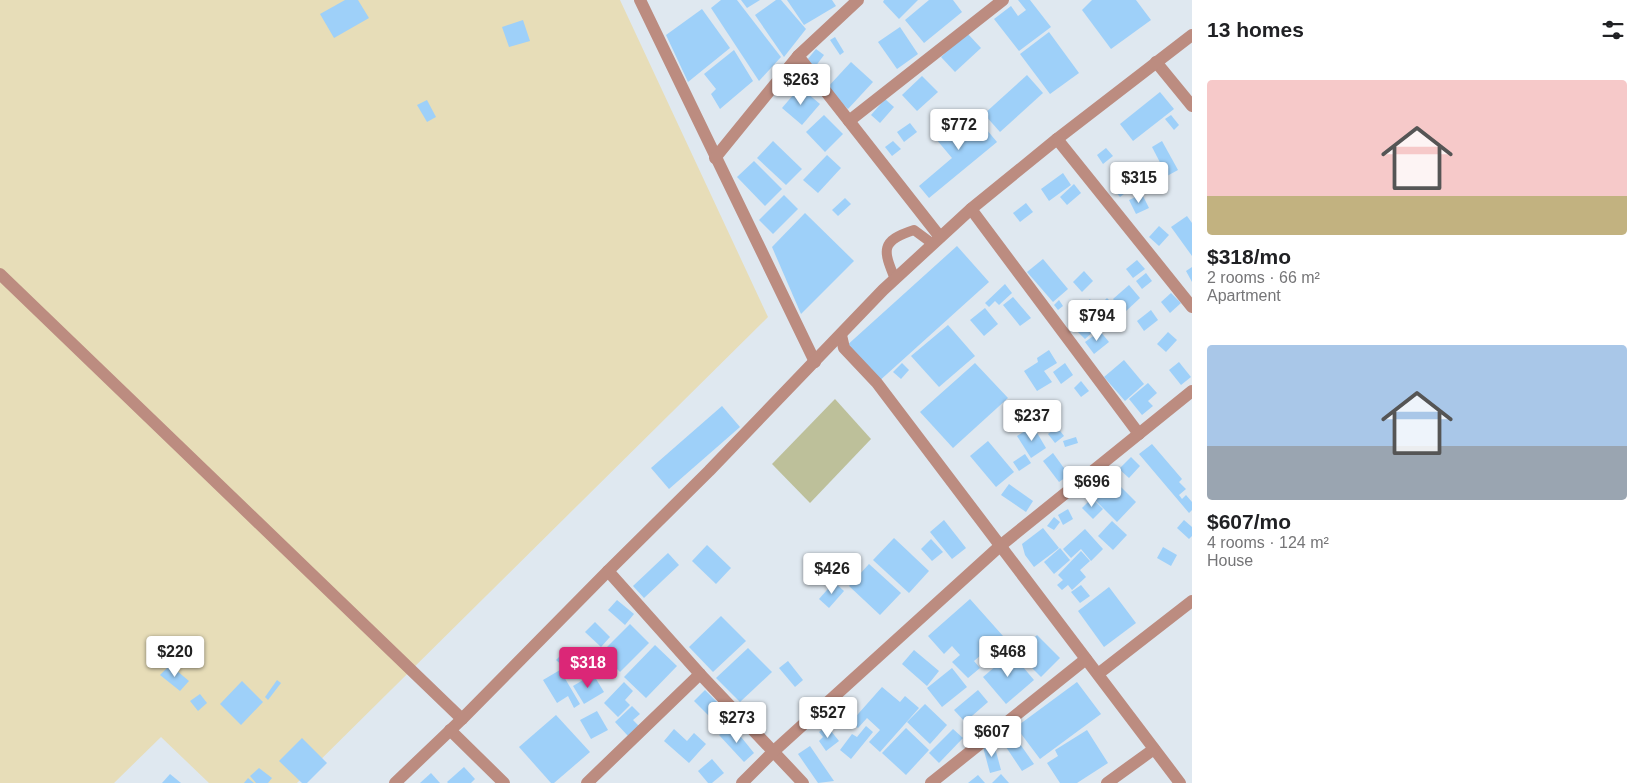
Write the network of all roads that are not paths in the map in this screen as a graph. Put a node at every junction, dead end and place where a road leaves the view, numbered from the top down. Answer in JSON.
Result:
{"nodes":[{"id":1,"x":640,"y":0,"type":"edge"},
{"id":2,"x":858,"y":0,"type":"edge"},
{"id":3,"x":1003,"y":0,"type":"edge"},
{"id":4,"x":844,"y":5,"type":"edge"},
{"id":5,"x":1192,"y":34,"type":"edge"},
{"id":6,"x":798,"y":56,"type":"junction"},
{"id":7,"x":1156,"y":62,"type":"junction"},
{"id":8,"x":1192,"y":106,"type":"edge"},
{"id":9,"x":849,"y":121,"type":"junction"},
{"id":10,"x":1057,"y":138,"type":"junction"},
{"id":11,"x":715,"y":158,"type":"junction"},
{"id":12,"x":971,"y":209,"type":"junction"},
{"id":13,"x":936,"y":240,"type":"junction"},
{"id":14,"x":0,"y":274,"type":"edge"},
{"id":15,"x":894,"y":279,"type":"junction"},
{"id":16,"x":1192,"y":307,"type":"edge"},
{"id":17,"x":840,"y":335,"type":"junction"},
{"id":18,"x":815,"y":362,"type":"junction"},
{"id":19,"x":1192,"y":391,"type":"edge"},
{"id":20,"x":1140,"y":434,"type":"junction"},
{"id":21,"x":1000,"y":546,"type":"junction"},
{"id":22,"x":608,"y":571,"type":"junction"},
{"id":23,"x":1192,"y":601,"type":"edge"},
{"id":24,"x":1086,"y":659,"type":"junction"},
{"id":25,"x":700,"y":674,"type":"junction"},
{"id":26,"x":1098,"y":674,"type":"junction"},
{"id":27,"x":462,"y":719,"type":"junction"},
{"id":28,"x":450,"y":730,"type":"junction"},
{"id":29,"x":1154,"y":749,"type":"junction"},
{"id":30,"x":774,"y":751,"type":"junction"},
{"id":31,"x":394,"y":783,"type":"edge"},
{"id":32,"x":504,"y":783,"type":"edge"},
{"id":33,"x":586,"y":783,"type":"edge"},
{"id":34,"x":742,"y":783,"type":"edge"},
{"id":35,"x":803,"y":783,"type":"edge"},
{"id":36,"x":931,"y":783,"type":"edge"},
{"id":37,"x":1107,"y":783,"type":"edge"},
{"id":38,"x":1180,"y":783,"type":"edge"}],
"edges":[{"from":1,"to":11,"type":"street"},
{"from":2,"to":4,"type":"street"},
{"from":3,"to":9,"type":"street"},
{"from":4,"to":6,"type":"street"},
{"from":5,"to":7,"type":"street"},
{"from":6,"to":9,"type":"street"},
{"from":6,"to":11,"type":"street"},
{"from":7,"to":8,"type":"street"},
{"from":7,"to":10,"type":"street"},
{"from":9,"to":13,"type":"street"},
{"from":10,"to":12,"type":"street"},
{"from":10,"to":16,"type":"street"},
{"from":11,"to":18,"type":"street"},
{"from":12,"to":13,"type":"street"},
{"from":12,"to":20,"type":"street"},
{"from":13,"to":15,"type":"street"},
{"from":13,"to":15,"type":"lane"},
{"from":14,"to":27,"type":"street"},
{"from":15,"to":17,"type":"street"},
{"from":17,"to":18,"type":"street"},
{"from":17,"to":21,"type":"street"},
{"from":18,"to":22,"type":"street"},
{"from":19,"to":20,"type":"street"},
{"from":20,"to":21,"type":"street"},
{"from":21,"to":24,"type":"street"},
{"from":21,"to":30,"type":"street"},
{"from":22,"to":25,"type":"street"},
{"from":22,"to":27,"type":"street"},
{"from":23,"to":26,"type":"street"},
{"from":24,"to":26,"type":"street"},
{"from":24,"to":36,"type":"street"},
{"from":25,"to":30,"type":"street"},
{"from":25,"to":33,"type":"street"},
{"from":26,"to":29,"type":"street"},
{"from":27,"to":28,"type":"street"},
{"from":28,"to":31,"type":"street"},
{"from":28,"to":32,"type":"street"},
{"from":29,"to":37,"type":"street"},
{"from":29,"to":38,"type":"street"},
{"from":30,"to":34,"type":"street"},
{"from":30,"to":35,"type":"street"}]}
